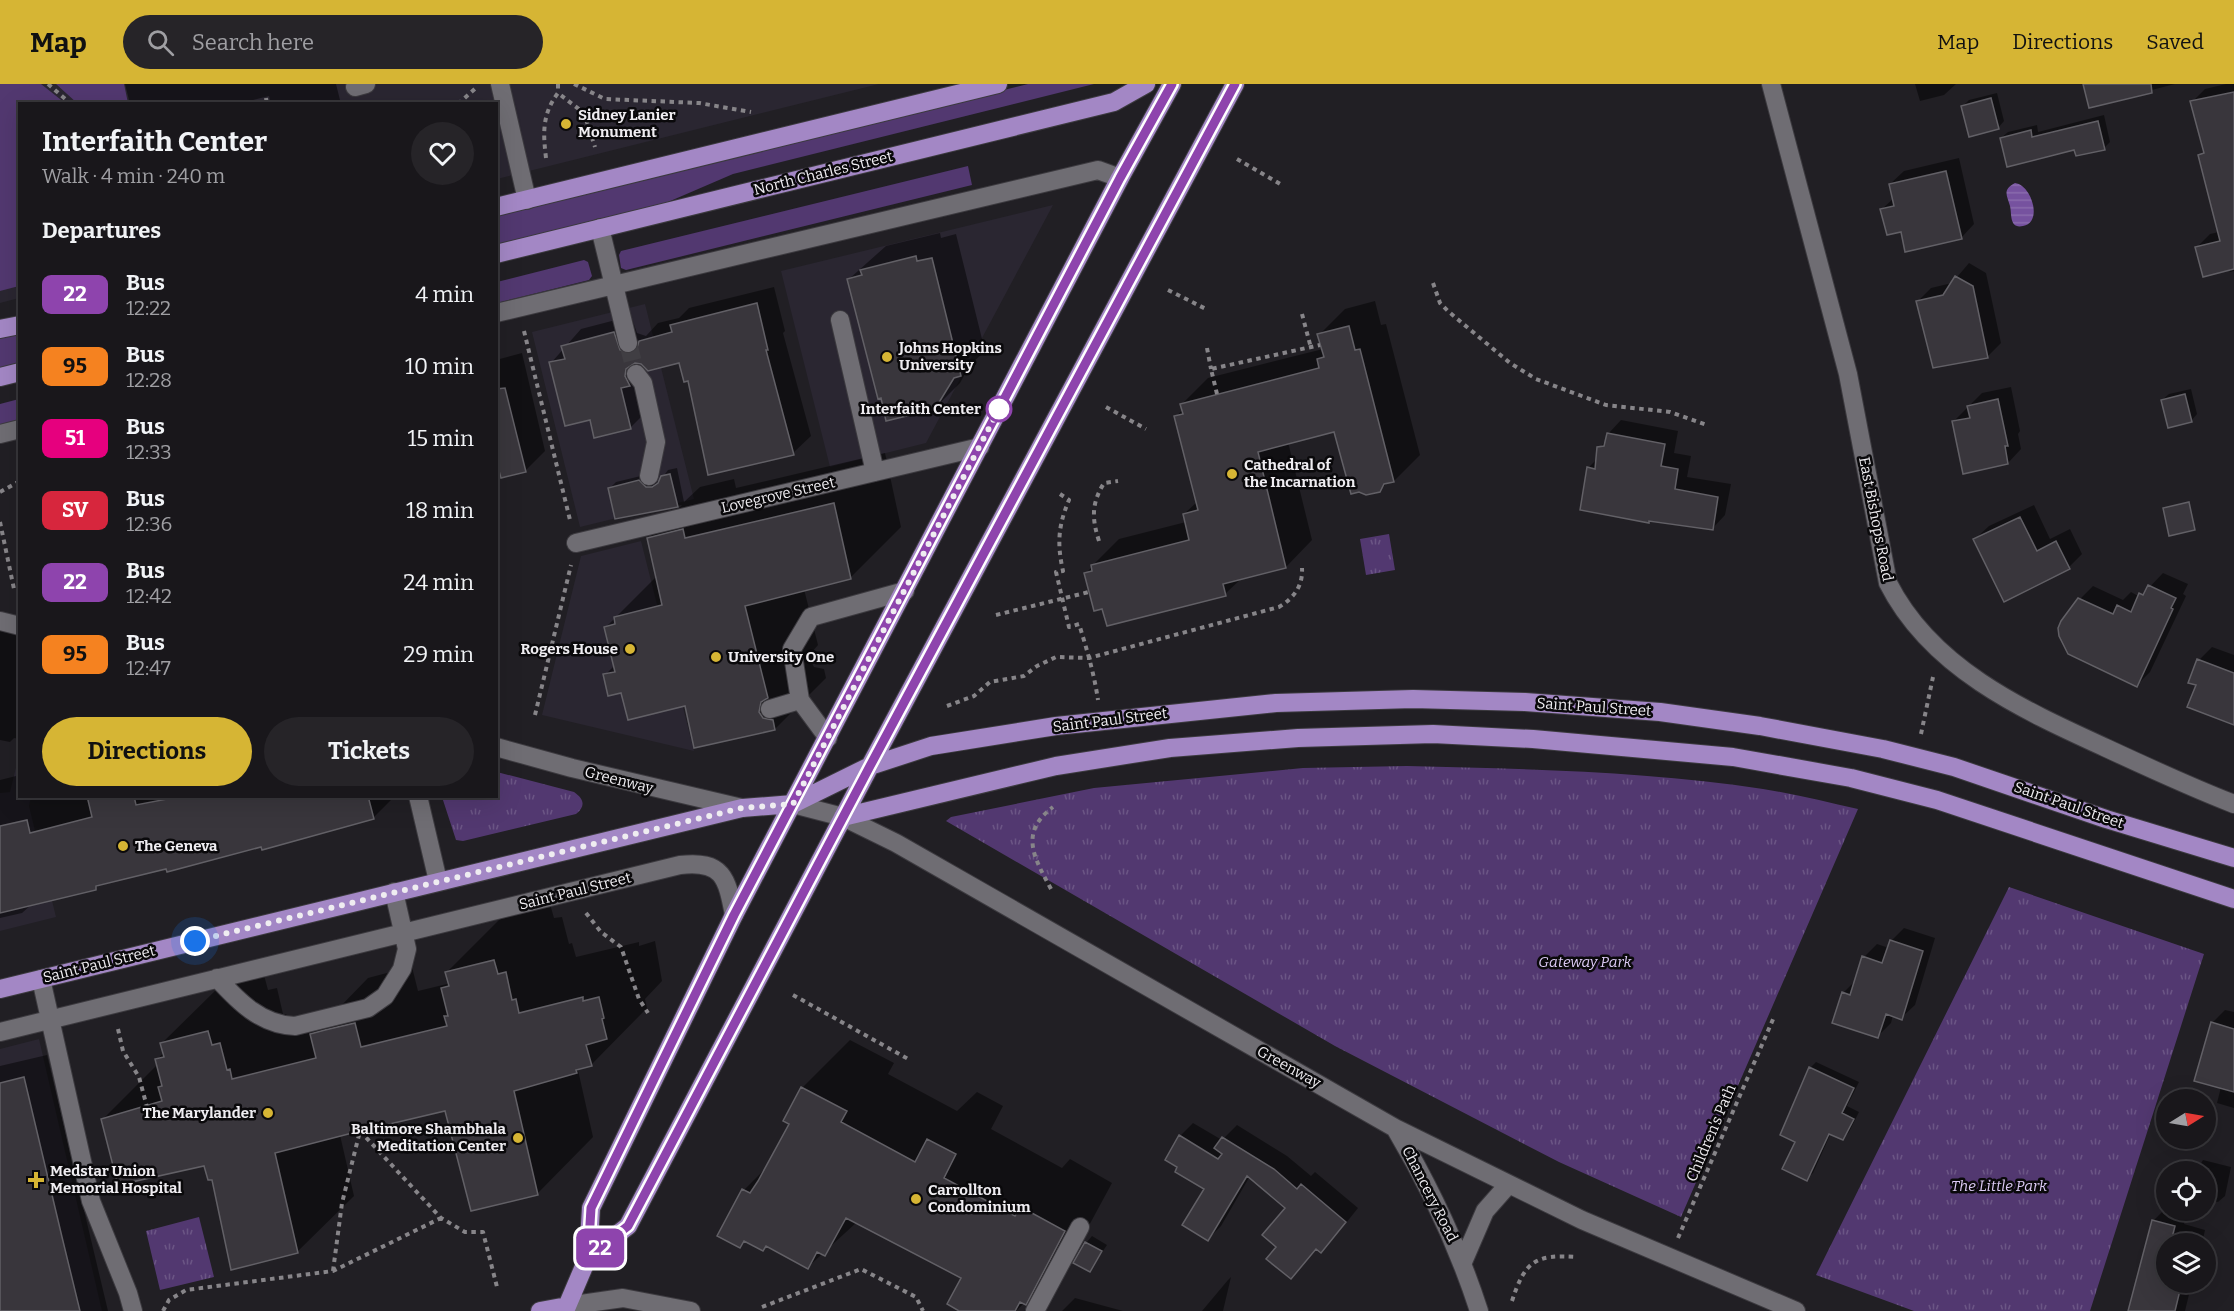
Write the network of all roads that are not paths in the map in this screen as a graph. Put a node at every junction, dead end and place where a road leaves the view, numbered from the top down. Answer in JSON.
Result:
{"nodes":[{"id":1,"x":500,"y":84,"type":"edge"},
{"id":2,"x":998,"y":84,"type":"edge"},
{"id":3,"x":1146,"y":84,"type":"edge"},
{"id":4,"x":1172,"y":84,"type":"edge"},
{"id":5,"x":1235,"y":84,"type":"edge"},
{"id":6,"x":1771,"y":84,"type":"edge"},
{"id":7,"x":1120,"y":178,"type":"junction"},
{"id":8,"x":527,"y":200,"type":"junction"},
{"id":9,"x":498,"y":207,"type":"edge"},
{"id":10,"x":600,"y":228,"type":"junction"},
{"id":11,"x":498,"y":254,"type":"edge"},
{"id":12,"x":614,"y":284,"type":"junction"},
{"id":13,"x":498,"y":313,"type":"edge"},
{"id":14,"x":840,"y":320,"type":"dead end"},
{"id":15,"x":18,"y":325,"type":"edge"},
{"id":16,"x":0,"y":329,"type":"edge"},
{"id":17,"x":628,"y":343,"type":"tunnel mouth"},
{"id":18,"x":18,"y":372,"type":"edge"},
{"id":19,"x":636,"y":374,"type":"tunnel mouth"},
{"id":20,"x":0,"y":377,"type":"edge"},
{"id":21,"x":18,"y":430,"type":"edge"},
{"id":22,"x":0,"y":434,"type":"edge"},
{"id":23,"x":980,"y":447,"type":"junction"},
{"id":24,"x":875,"y":472,"type":"junction"},
{"id":25,"x":649,"y":476,"type":"dead end"},
{"id":26,"x":576,"y":543,"type":"road end"},
{"id":27,"x":906,"y":591,"type":"junction"},
{"id":28,"x":0,"y":621,"type":"edge"},
{"id":29,"x":18,"y":626,"type":"edge"},
{"id":30,"x":800,"y":700,"type":"junction"},
{"id":31,"x":770,"y":709,"type":"dead end"},
{"id":32,"x":828,"y":738,"type":"junction"},
{"id":33,"x":498,"y":748,"type":"edge"},
{"id":34,"x":870,"y":766,"type":"junction"},
{"id":35,"x":418,"y":798,"type":"edge"},
{"id":36,"x":793,"y":804,"type":"junction"},
{"id":37,"x":2234,"y":804,"type":"edge"},
{"id":38,"x":742,"y":808,"type":"junction"},
{"id":39,"x":843,"y":817,"type":"junction"},
{"id":40,"x":2234,"y":858,"type":"edge"},
{"id":41,"x":438,"y":881,"type":"junction"},
{"id":42,"x":394,"y":892,"type":"junction"},
{"id":43,"x":2234,"y":899,"type":"edge"},
{"id":44,"x":734,"y":915,"type":"junction"},
{"id":45,"x":404,"y":932,"type":"junction"},
{"id":46,"x":217,"y":978,"type":"junction"},
{"id":47,"x":41,"y":979,"type":"junction"},
{"id":48,"x":0,"y":989,"type":"edge"},
{"id":49,"x":50,"y":1020,"type":"junction"},
{"id":50,"x":0,"y":1032,"type":"edge"},
{"id":51,"x":1395,"y":1128,"type":"junction"},
{"id":52,"x":1508,"y":1185,"type":"junction"},
{"id":53,"x":1080,"y":1227,"type":"dead end"},
{"id":54,"x":588,"y":1257,"type":"junction"},
{"id":55,"x":1463,"y":1262,"type":"junction"},
{"id":56,"x":566,"y":1309,"type":"edge"},
{"id":57,"x":133,"y":1311,"type":"edge"},
{"id":58,"x":540,"y":1311,"type":"edge"},
{"id":59,"x":691,"y":1311,"type":"edge"},
{"id":60,"x":1035,"y":1311,"type":"edge"},
{"id":61,"x":1479,"y":1311,"type":"edge"},
{"id":62,"x":1796,"y":1311,"type":"edge"}],
"edges":[{"from":1,"to":8,"type":"street"},
{"from":2,"to":8,"type":"main road"},
{"from":3,"to":10,"type":"main road","name":"North Charles Street"},
{"from":4,"to":7,"type":"main road"},
{"from":5,"to":34,"type":"main road"},
{"from":6,"to":37,"type":"street","name":"East Bishops Road"},
{"from":7,"to":12,"type":"street"},
{"from":7,"to":23,"type":"main road"},
{"from":8,"to":9,"type":"main road"},
{"from":10,"to":11,"type":"main road","name":"North Charles Street"},
{"from":10,"to":12,"type":"street"},
{"from":12,"to":13,"type":"street"},
{"from":12,"to":17,"type":"street"},
{"from":14,"to":24,"type":"street"},
{"from":15,"to":16,"type":"main road"},
{"from":18,"to":20,"type":"main road"},
{"from":19,"to":25,"type":"street"},
{"from":21,"to":22,"type":"street"},
{"from":23,"to":24,"type":"street","name":"Lovegrove Street"},
{"from":23,"to":27,"type":"main road"},
{"from":24,"to":26,"type":"street","name":"Lovegrove Street"},
{"from":27,"to":30,"type":"street"},
{"from":27,"to":32,"type":"main road"},
{"from":28,"to":29,"type":"street"},
{"from":30,"to":31,"type":"street"},
{"from":30,"to":32,"type":"street"},
{"from":32,"to":36,"type":"main road"},
{"from":33,"to":38,"type":"street","name":"Greenway"},
{"from":34,"to":36,"type":"main road","name":"Saint Paul Street"},
{"from":34,"to":39,"type":"main road"},
{"from":34,"to":40,"type":"main road","name":"Saint Paul Street"},
{"from":35,"to":41,"type":"street"},
{"from":36,"to":38,"type":"main road","name":"Saint Paul Street"},
{"from":36,"to":39,"type":"street","name":"Greenway"},
{"from":36,"to":44,"type":"main road"},
{"from":38,"to":41,"type":"main road","name":"Saint Paul Street"},
{"from":39,"to":43,"type":"main road"},
{"from":39,"to":51,"type":"street","name":"Greenway"},
{"from":39,"to":54,"type":"main road"},
{"from":41,"to":42,"type":"main road","name":"Saint Paul Street"},
{"from":42,"to":45,"type":"street"},
{"from":42,"to":47,"type":"main road","name":"Saint Paul Street"},
{"from":44,"to":45,"type":"street","name":"Saint Paul Street"},
{"from":44,"to":54,"type":"main road"},
{"from":45,"to":46,"type":"street","name":"Saint Paul Street"},
{"from":45,"to":46,"type":"street"},
{"from":46,"to":49,"type":"street","name":"Saint Paul Street"},
{"from":47,"to":48,"type":"main road","name":"Saint Paul Street"},
{"from":47,"to":49,"type":"street"},
{"from":49,"to":50,"type":"street","name":"Saint Paul Street"},
{"from":49,"to":57,"type":"street"},
{"from":51,"to":52,"type":"street","name":"Greenway"},
{"from":51,"to":55,"type":"street","name":"Chancery Road"},
{"from":52,"to":55,"type":"street","name":"Chancery Road"},
{"from":52,"to":62,"type":"street","name":"Greenway"},
{"from":53,"to":60,"type":"street"},
{"from":54,"to":56,"type":"main road"},
{"from":55,"to":61,"type":"street","name":"Chancery Road"},
{"from":56,"to":58,"type":"main road"},
{"from":56,"to":59,"type":"street"}]}
